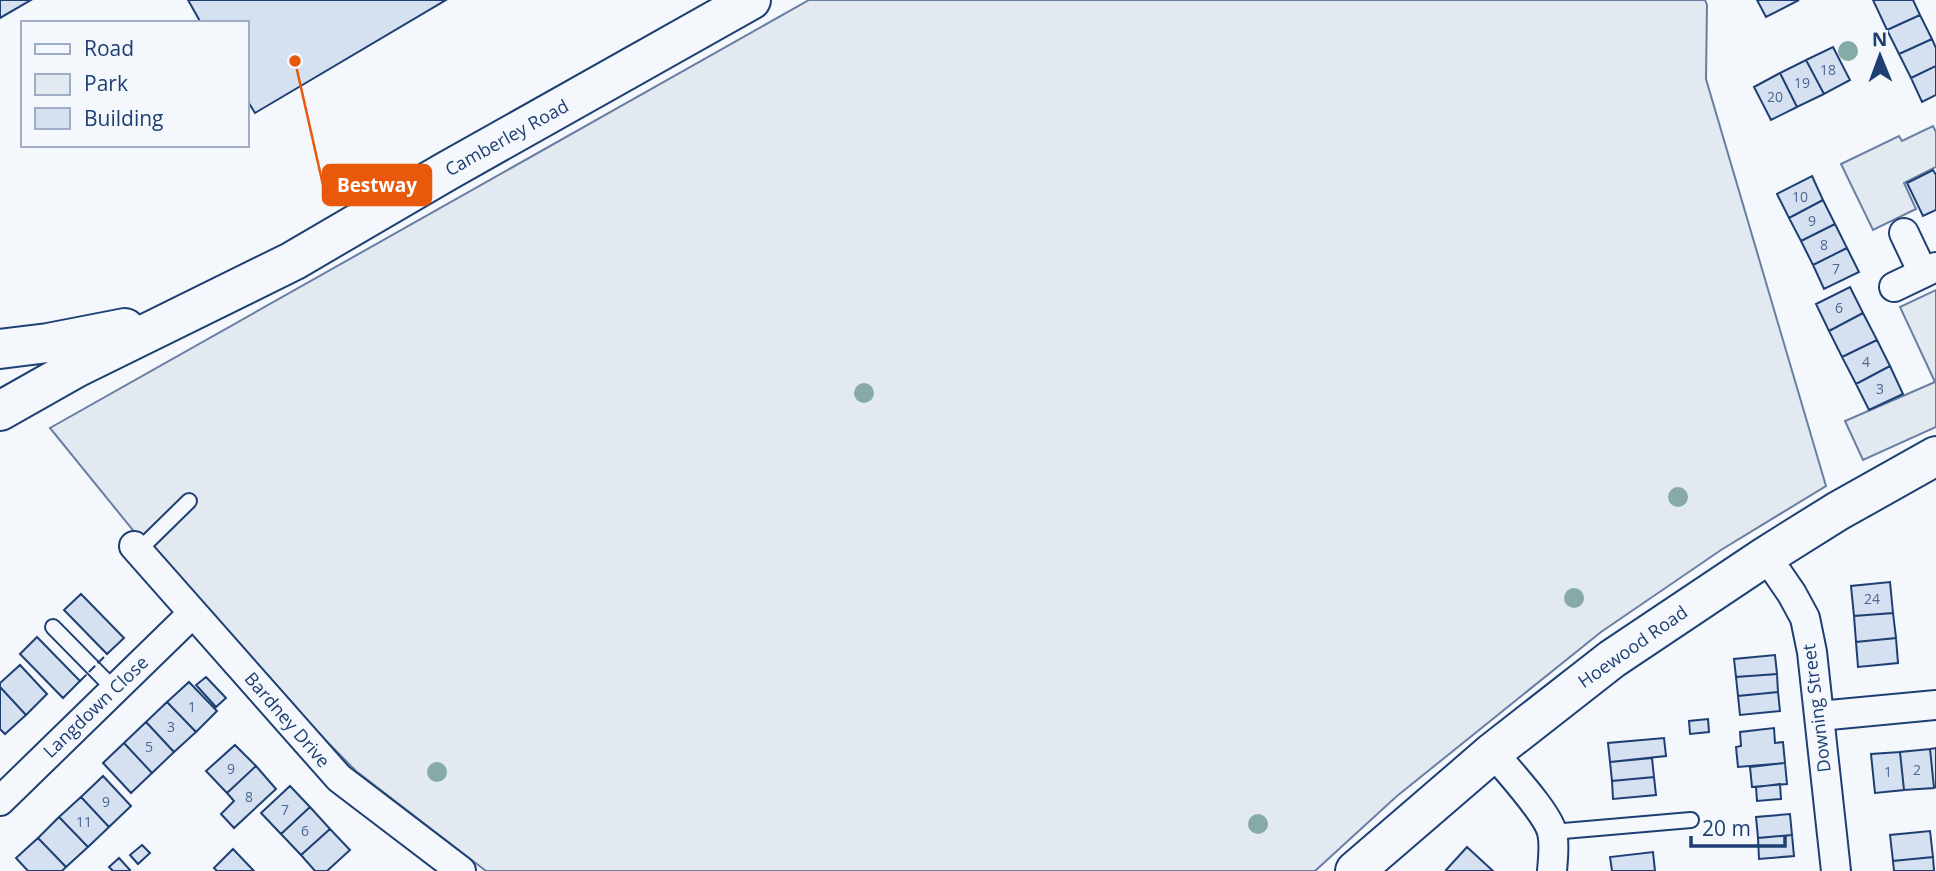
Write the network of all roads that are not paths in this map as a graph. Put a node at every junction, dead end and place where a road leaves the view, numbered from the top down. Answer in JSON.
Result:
{"nodes":[{"id":1,"x":751,"y":0,"type":"edge"},
{"id":2,"x":1904,"y":233,"type":"dead end"},
{"id":3,"x":1930,"y":270,"type":"edge"},
{"id":4,"x":1894,"y":287,"type":"dead end"},
{"id":5,"x":187,"y":313,"type":"junction"},
{"id":6,"x":0,"y":349,"type":"edge"},
{"id":7,"x":0,"y":411,"type":"edge"},
{"id":8,"x":1936,"y":457,"type":"edge"},
{"id":9,"x":189,"y":501,"type":"dead end"},
{"id":10,"x":136,"y":549,"type":"joint"},
{"id":11,"x":1766,"y":556,"type":"junction"},
{"id":12,"x":193,"y":613,"type":"junction"},
{"id":13,"x":53,"y":627,"type":"dead end"},
{"id":14,"x":114,"y":689,"type":"junction"},
{"id":15,"x":1936,"y":705,"type":"edge"},
{"id":16,"x":1819,"y":716,"type":"junction"},
{"id":17,"x":1493,"y":752,"type":"junction"},
{"id":18,"x":0,"y":801,"type":"edge"},
{"id":19,"x":1691,"y":820,"type":"dead end"},
{"id":20,"x":1552,"y":832,"type":"junction"},
{"id":21,"x":461,"y":871,"type":"edge"},
{"id":22,"x":1354,"y":871,"type":"edge"},
{"id":23,"x":1552,"y":871,"type":"edge"},
{"id":24,"x":1836,"y":871,"type":"edge"}],
"edges":[{"from":1,"to":5,"type":"main road","name":"Camberley Road"},
{"from":2,"to":3,"type":"street"},
{"from":3,"to":4,"type":"street"},
{"from":5,"to":6,"type":"main road","name":"Camberley Road"},
{"from":5,"to":7,"type":"main road","name":"Camberley Road"},
{"from":8,"to":11,"type":"main road","name":"Hoewood Road"},
{"from":9,"to":10,"type":"lane"},
{"from":10,"to":12,"type":"street","name":"Bardney Drive"},
{"from":11,"to":16,"type":"street","name":"Downing Street"},
{"from":11,"to":17,"type":"main road","name":"Hoewood Road"},
{"from":12,"to":14,"type":"street","name":"Langdown Close"},
{"from":12,"to":21,"type":"street","name":"Bardney Drive"},
{"from":13,"to":14,"type":"lane"},
{"from":14,"to":18,"type":"street","name":"Langdown Close"},
{"from":15,"to":16,"type":"street"},
{"from":16,"to":24,"type":"street","name":"Downing Street"},
{"from":17,"to":20,"type":"street"},
{"from":17,"to":22,"type":"main road","name":"Hoewood Road"},
{"from":19,"to":20,"type":"lane"},
{"from":20,"to":23,"type":"street"}]}
